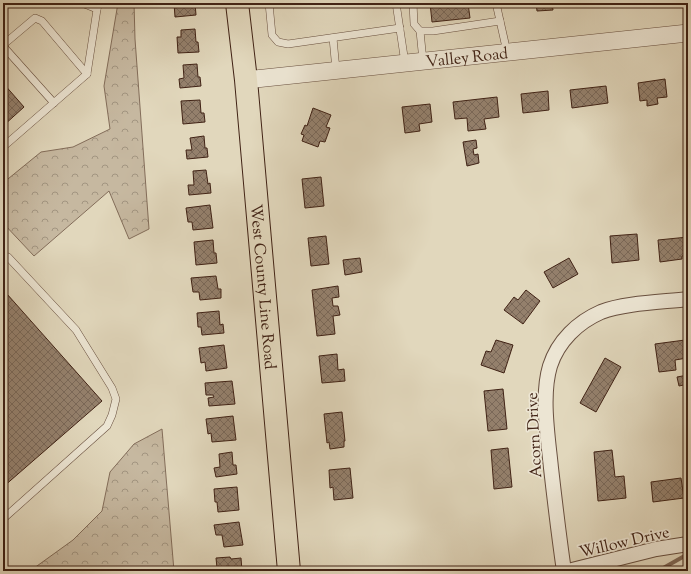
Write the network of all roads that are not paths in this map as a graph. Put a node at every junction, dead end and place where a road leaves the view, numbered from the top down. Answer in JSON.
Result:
{"nodes":[{"id":1,"x":82,"y":3,"type":"edge"},
{"id":2,"x":237,"y":3,"type":"edge"},
{"id":3,"x":269,"y":3,"type":"edge"},
{"id":4,"x":396,"y":3,"type":"edge"},
{"id":5,"x":413,"y":3,"type":"edge"},
{"id":6,"x":496,"y":3,"type":"edge"},
{"id":7,"x":97,"y":6,"type":"edge"},
{"id":8,"x":500,"y":21,"type":"junction"},
{"id":9,"x":400,"y":28,"type":"junction"},
{"id":10,"x":420,"y":31,"type":"junction"},
{"id":11,"x":688,"y":33,"type":"edge"},
{"id":12,"x":332,"y":38,"type":"junction"},
{"id":13,"x":3,"y":46,"type":"edge"},
{"id":14,"x":507,"y":52,"type":"junction"},
{"id":15,"x":423,"y":61,"type":"junction"},
{"id":16,"x":405,"y":63,"type":"junction"},
{"id":17,"x":336,"y":70,"type":"junction"},
{"id":18,"x":87,"y":74,"type":"junction"},
{"id":19,"x":246,"y":80,"type":"junction"},
{"id":20,"x":54,"y":102,"type":"junction"},
{"id":21,"x":3,"y":147,"type":"edge"},
{"id":22,"x":3,"y":255,"type":"edge"},
{"id":23,"x":688,"y":299,"type":"edge"},
{"id":24,"x":3,"y":519,"type":"edge"},
{"id":25,"x":688,"y":544,"type":"edge"},
{"id":26,"x":289,"y":571,"type":"edge"},
{"id":27,"x":564,"y":571,"type":"edge"},
{"id":28,"x":568,"y":571,"type":"edge"}],
"edges":[{"from":1,"to":7,"type":"lane"},
{"from":2,"to":19,"type":"main road","name":"West County Line Road"},
{"from":3,"to":12,"type":"lane"},
{"from":4,"to":9,"type":"lane"},
{"from":5,"to":10,"type":"lane"},
{"from":6,"to":8,"type":"lane"},
{"from":7,"to":18,"type":"lane"},
{"from":8,"to":10,"type":"lane"},
{"from":8,"to":14,"type":"lane"},
{"from":9,"to":12,"type":"lane"},
{"from":9,"to":16,"type":"lane"},
{"from":10,"to":15,"type":"lane"},
{"from":11,"to":14,"type":"street","name":"Valley Road"},
{"from":12,"to":17,"type":"lane"},
{"from":13,"to":18,"type":"lane"},
{"from":13,"to":20,"type":"lane"},
{"from":14,"to":15,"type":"street","name":"Valley Road"},
{"from":15,"to":16,"type":"street","name":"Valley Road"},
{"from":16,"to":17,"type":"street","name":"Valley Road"},
{"from":17,"to":19,"type":"street","name":"Valley Road"},
{"from":18,"to":20,"type":"lane"},
{"from":19,"to":26,"type":"main road","name":"West County Line Road"},
{"from":20,"to":21,"type":"lane"},
{"from":22,"to":24,"type":"lane"},
{"from":23,"to":27,"type":"street","name":"Acorn Drive"},
{"from":25,"to":28,"type":"street","name":"Willow Drive"}]}
